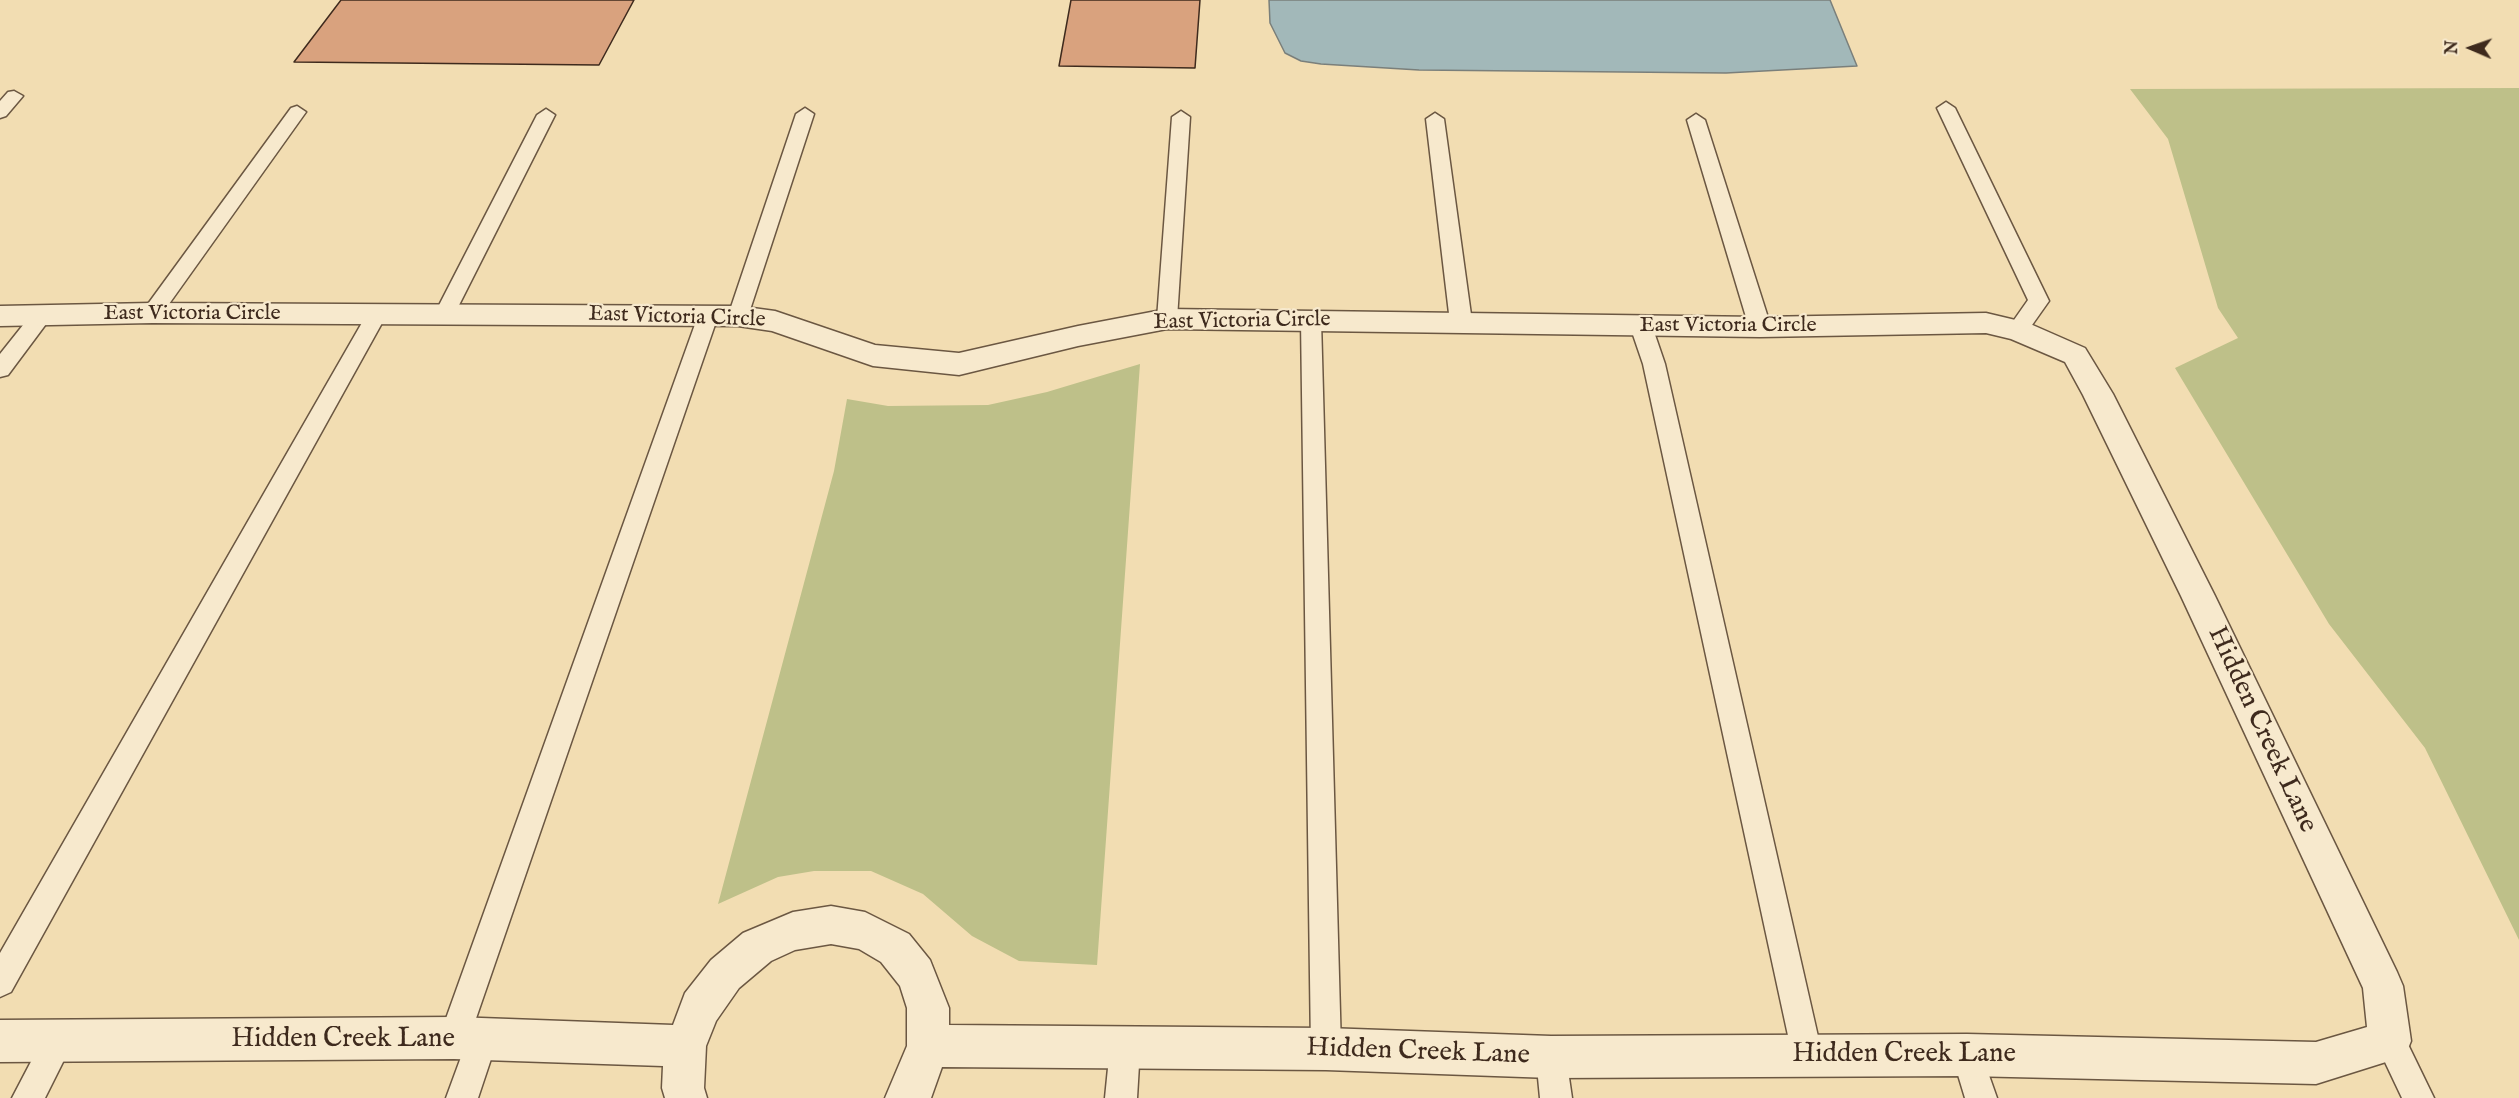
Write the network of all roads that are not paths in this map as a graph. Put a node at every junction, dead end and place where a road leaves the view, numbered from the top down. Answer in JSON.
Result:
{"nodes":[{"id":1,"x":14,"y":96,"type":"dead end"},
{"id":2,"x":1946,"y":108,"type":"dead end"},
{"id":3,"x":0,"y":112,"type":"edge"},
{"id":4,"x":297,"y":112,"type":"dead end"},
{"id":5,"x":805,"y":114,"type":"dead end"},
{"id":6,"x":546,"y":116,"type":"dead end"},
{"id":7,"x":1181,"y":117,"type":"dead end"},
{"id":8,"x":1435,"y":119,"type":"dead end"},
{"id":9,"x":1696,"y":120,"type":"dead end"},
{"id":10,"x":152,"y":313,"type":"junction"},
{"id":11,"x":377,"y":314,"type":"junction"},
{"id":12,"x":42,"y":315,"type":"junction"},
{"id":13,"x":444,"y":315,"type":"junction"},
{"id":14,"x":708,"y":315,"type":"junction"},
{"id":15,"x":0,"y":316,"type":"edge"},
{"id":16,"x":738,"y":316,"type":"junction"},
{"id":17,"x":1167,"y":319,"type":"junction"},
{"id":18,"x":1311,"y":320,"type":"junction"},
{"id":19,"x":1461,"y":322,"type":"junction"},
{"id":20,"x":1641,"y":326,"type":"junction"},
{"id":21,"x":1760,"y":327,"type":"junction"},
{"id":22,"x":2018,"y":330,"type":"junction"},
{"id":23,"x":0,"y":369,"type":"edge"},
{"id":24,"x":2198,"y":596,"type":"joint"},
{"id":25,"x":0,"y":982,"type":"edge"},
{"id":26,"x":468,"y":1040,"type":"junction"},
{"id":27,"x":0,"y":1041,"type":"edge"},
{"id":28,"x":2390,"y":1041,"type":"junction"},
{"id":29,"x":58,"y":1042,"type":"junction"},
{"id":30,"x":685,"y":1046,"type":"junction"},
{"id":31,"x":928,"y":1046,"type":"junction"},
{"id":32,"x":1125,"y":1048,"type":"junction"},
{"id":33,"x":1326,"y":1049,"type":"junction"},
{"id":34,"x":1807,"y":1054,"type":"junction"},
{"id":35,"x":1967,"y":1055,"type":"junction"},
{"id":36,"x":1551,"y":1057,"type":"junction"},
{"id":37,"x":28,"y":1098,"type":"edge"},
{"id":38,"x":462,"y":1098,"type":"edge"},
{"id":39,"x":686,"y":1098,"type":"edge"},
{"id":40,"x":906,"y":1098,"type":"edge"},
{"id":41,"x":1121,"y":1098,"type":"edge"},
{"id":42,"x":1556,"y":1098,"type":"edge"},
{"id":43,"x":1981,"y":1098,"type":"edge"},
{"id":44,"x":2418,"y":1098,"type":"edge"}],
"edges":[{"from":1,"to":3,"type":"lane"},
{"from":2,"to":22,"type":"lane"},
{"from":4,"to":10,"type":"lane"},
{"from":5,"to":16,"type":"lane"},
{"from":6,"to":13,"type":"lane"},
{"from":7,"to":17,"type":"lane"},
{"from":8,"to":19,"type":"lane"},
{"from":9,"to":21,"type":"lane"},
{"from":10,"to":11,"type":"street","name":"East Victoria Circle"},
{"from":10,"to":12,"type":"street","name":"East Victoria Circle"},
{"from":11,"to":13,"type":"street","name":"East Victoria Circle"},
{"from":11,"to":25,"type":"lane"},
{"from":12,"to":15,"type":"street","name":"East Victoria Circle"},
{"from":12,"to":23,"type":"lane"},
{"from":13,"to":14,"type":"street","name":"East Victoria Circle"},
{"from":14,"to":16,"type":"street","name":"East Victoria Circle"},
{"from":14,"to":26,"type":"lane"},
{"from":16,"to":17,"type":"street","name":"East Victoria Circle"},
{"from":17,"to":18,"type":"street","name":"East Victoria Circle"},
{"from":18,"to":19,"type":"street","name":"East Victoria Circle"},
{"from":18,"to":33,"type":"lane"},
{"from":19,"to":20,"type":"street","name":"East Victoria Circle"},
{"from":20,"to":21,"type":"street","name":"East Victoria Circle"},
{"from":20,"to":34,"type":"lane"},
{"from":21,"to":22,"type":"street","name":"East Victoria Circle"},
{"from":22,"to":24,"type":"street","name":"East Victoria Circle"},
{"from":24,"to":28,"type":"street","name":"Hidden Creek Lane"},
{"from":26,"to":29,"type":"street","name":"Hidden Creek Lane"},
{"from":26,"to":30,"type":"street","name":"Hidden Creek Lane"},
{"from":26,"to":38,"type":"lane"},
{"from":27,"to":29,"type":"street","name":"Hidden Creek Lane"},
{"from":28,"to":35,"type":"street","name":"Hidden Creek Lane"},
{"from":28,"to":44,"type":"lane"},
{"from":29,"to":37,"type":"lane"},
{"from":30,"to":31,"type":"street"},
{"from":30,"to":39,"type":"street"},
{"from":31,"to":32,"type":"street","name":"Hidden Creek Lane"},
{"from":31,"to":40,"type":"street"},
{"from":32,"to":33,"type":"street","name":"Hidden Creek Lane"},
{"from":32,"to":41,"type":"lane"},
{"from":33,"to":36,"type":"street","name":"Hidden Creek Lane"},
{"from":34,"to":35,"type":"street","name":"Hidden Creek Lane"},
{"from":34,"to":36,"type":"street","name":"Hidden Creek Lane"},
{"from":35,"to":43,"type":"lane"},
{"from":36,"to":42,"type":"lane"}]}
